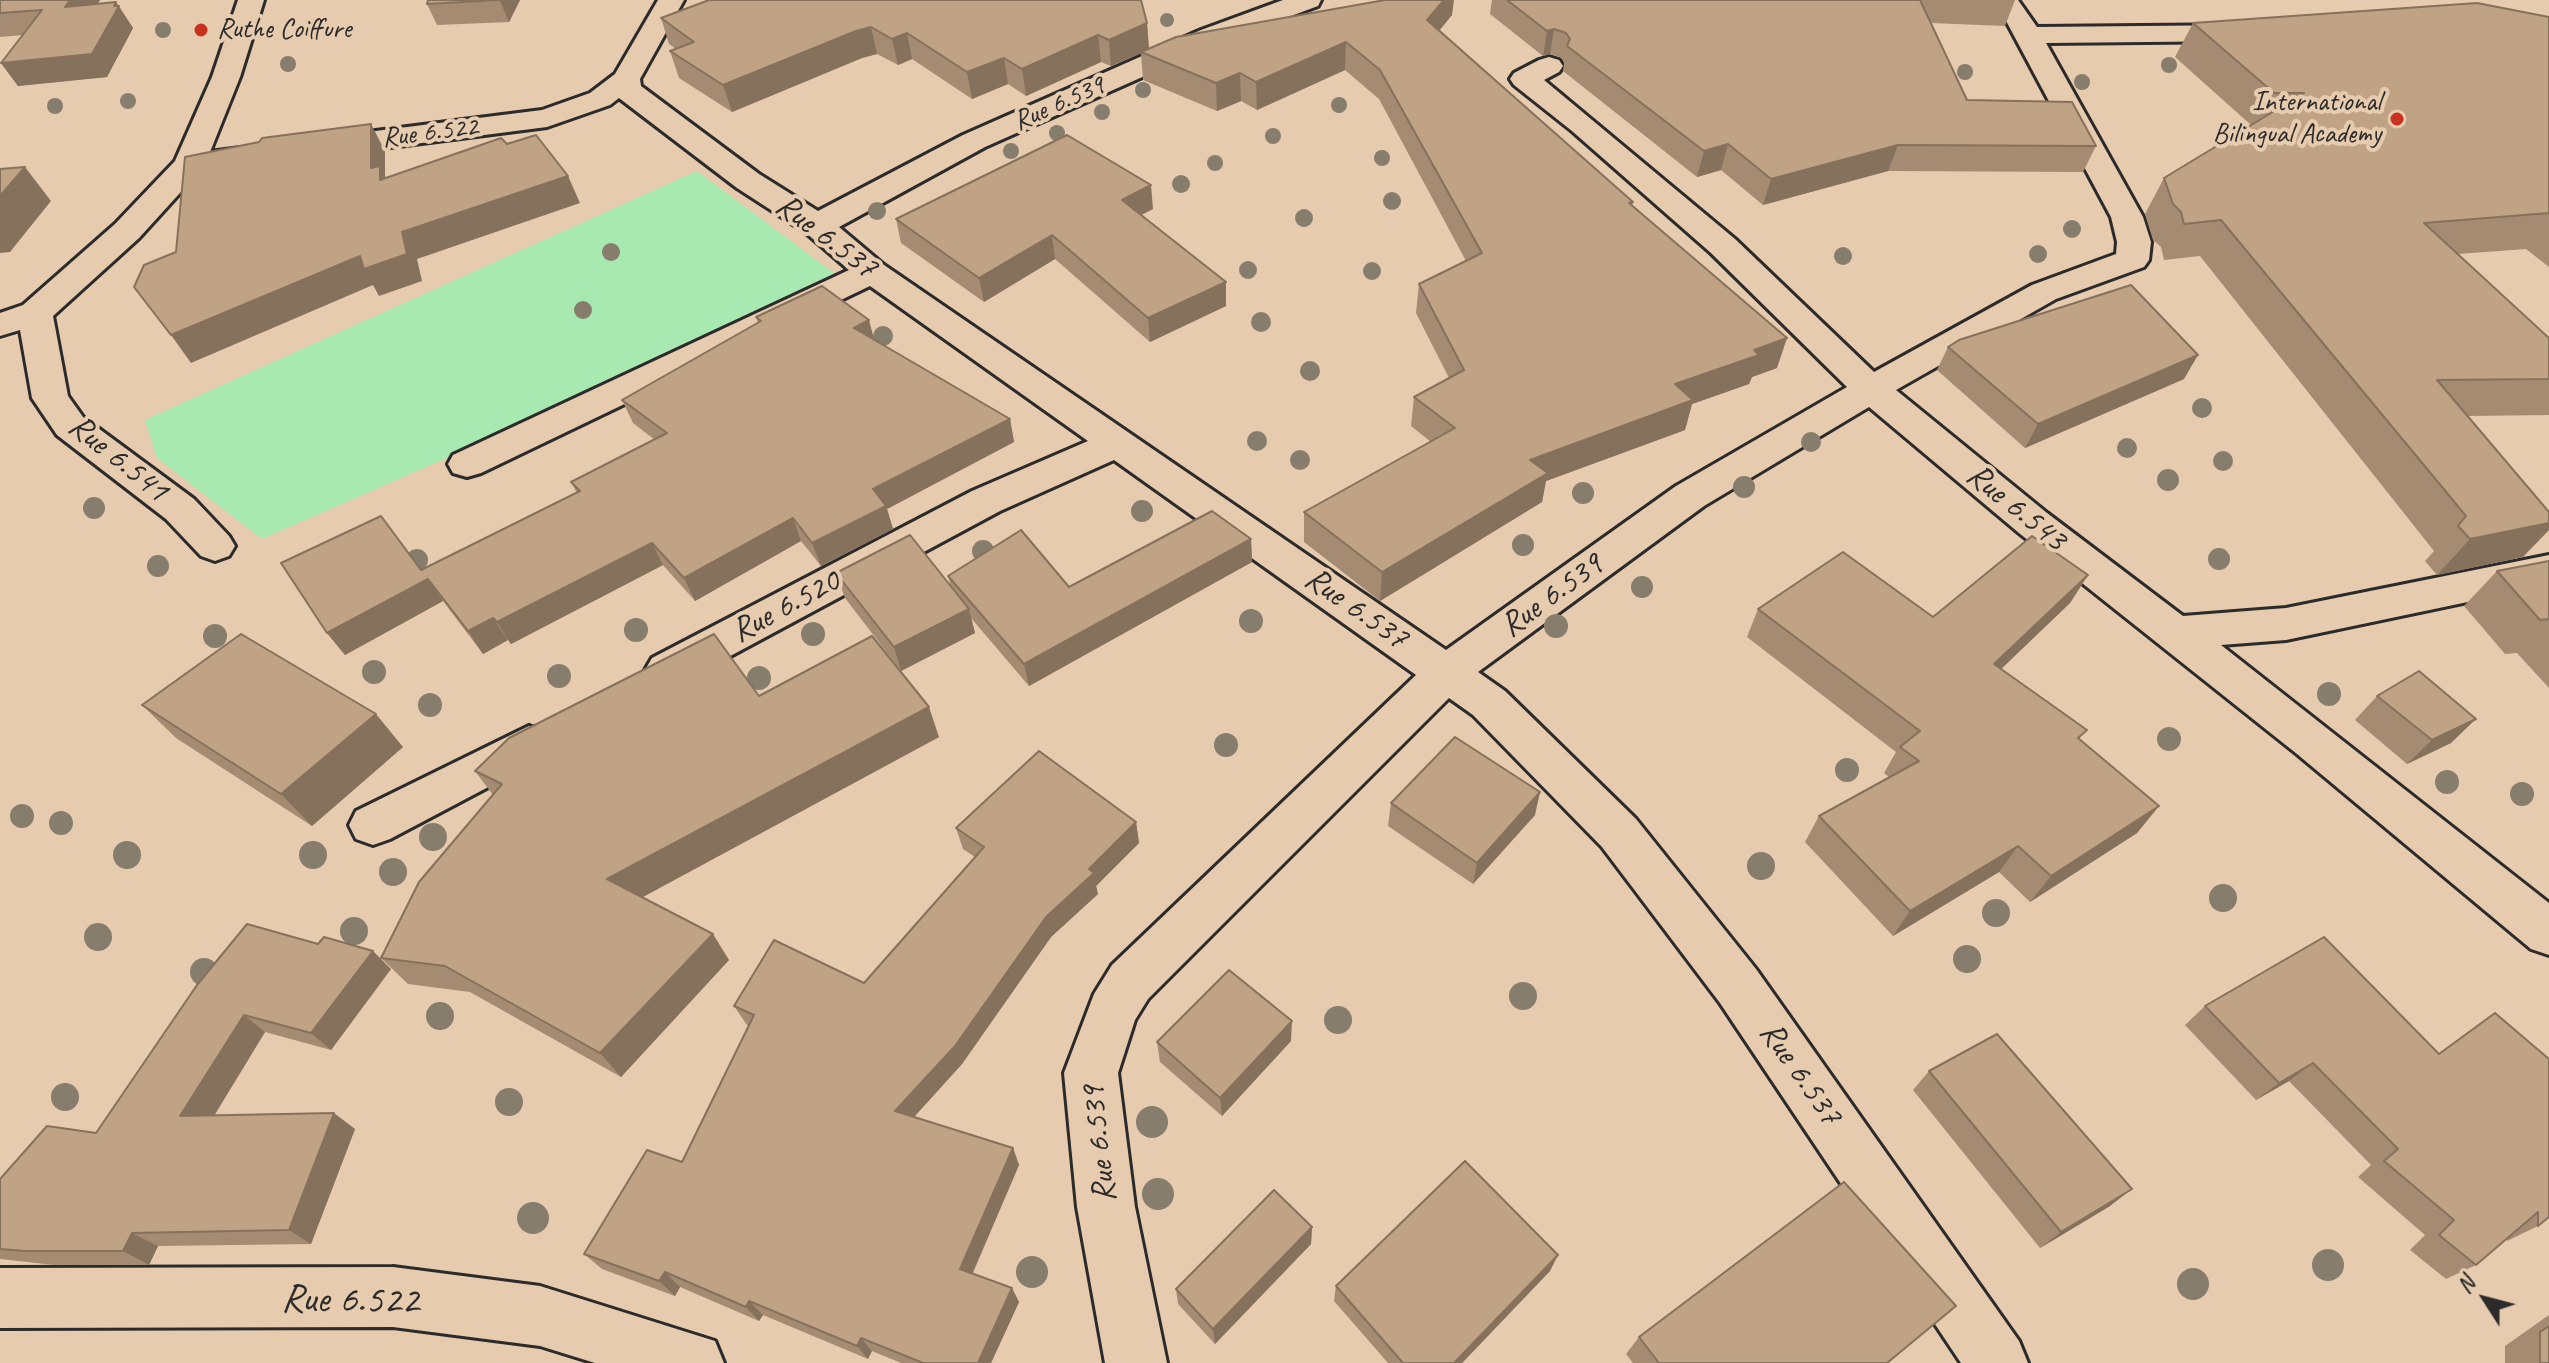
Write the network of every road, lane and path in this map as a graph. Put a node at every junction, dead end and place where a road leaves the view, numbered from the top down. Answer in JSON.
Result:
{"nodes":[{"id":1,"x":251,"y":0,"type":"edge"},
{"id":2,"x":671,"y":0,"type":"edge"},
{"id":3,"x":1308,"y":0,"type":"edge"},
{"id":4,"x":2003,"y":0,"type":"edge"},
{"id":5,"x":2271,"y":33,"type":"edge"},
{"id":6,"x":2028,"y":35,"type":"junction"},
{"id":7,"x":1549,"y":66,"type":"dead end"},
{"id":8,"x":626,"y":79,"type":"junction"},
{"id":9,"x":298,"y":150,"type":"edge"},
{"id":10,"x":267,"y":154,"type":"edge"},
{"id":11,"x":189,"y":164,"type":"junction"},
{"id":12,"x":817,"y":225,"type":"junction"},
{"id":13,"x":872,"y":272,"type":"junction"},
{"id":14,"x":18,"y":319,"type":"edge"},
{"id":15,"x":1871,"y":389,"type":"junction"},
{"id":16,"x":1118,"y":443,"type":"junction"},
{"id":17,"x":467,"y":464,"type":"dead end"},
{"id":18,"x":215,"y":546,"type":"dead end"},
{"id":19,"x":2549,"y":570,"type":"edge"},
{"id":20,"x":2176,"y":633,"type":"junction"},
{"id":21,"x":1447,"y":672,"type":"junction"},
{"id":22,"x":628,"y":692,"type":"edge"},
{"id":23,"x":559,"y":728,"type":"edge"},
{"id":24,"x":373,"y":825,"type":"dead end"},
{"id":25,"x":2549,"y":933,"type":"edge"},
{"id":26,"x":0,"y":1298,"type":"edge"},
{"id":27,"x":693,"y":1363,"type":"edge"},
{"id":28,"x":1136,"y":1363,"type":"edge"},
{"id":29,"x":1997,"y":1363,"type":"edge"}],
"edges":[{"from":1,"to":11,"type":"street"},
{"from":2,"to":8,"type":"street"},
{"from":3,"to":12,"type":"street","name":"Rue 6.539"},
{"from":4,"to":6,"type":"street","name":"Rue 6.539"},
{"from":5,"to":6,"type":"street"},
{"from":6,"to":15,"type":"street","name":"Rue 6.539"},
{"from":7,"to":15,"type":"street","name":"Rue 6.543"},
{"from":8,"to":9,"type":"street","name":"Rue 6.522"},
{"from":8,"to":12,"type":"street","name":"Rue 6.537"},
{"from":10,"to":11,"type":"street"},
{"from":11,"to":14,"type":"street"},
{"from":12,"to":13,"type":"street","name":"Rue 6.537"},
{"from":13,"to":16,"type":"street","name":"Rue 6.537"},
{"from":13,"to":17,"type":"street"},
{"from":14,"to":18,"type":"street","name":"Rue 6.541"},
{"from":15,"to":20,"type":"street","name":"Rue 6.543"},
{"from":15,"to":21,"type":"street","name":"Rue 6.539"},
{"from":16,"to":21,"type":"street","name":"Rue 6.537"},
{"from":16,"to":22,"type":"street","name":"Rue 6.520"},
{"from":19,"to":20,"type":"street"},
{"from":20,"to":25,"type":"street","name":"Rue 6.543"},
{"from":21,"to":28,"type":"street","name":"Rue 6.539"},
{"from":21,"to":29,"type":"street","name":"Rue 6.537"},
{"from":23,"to":24,"type":"street"},
{"from":26,"to":27,"type":"street","name":"Rue 6.522"}]}
